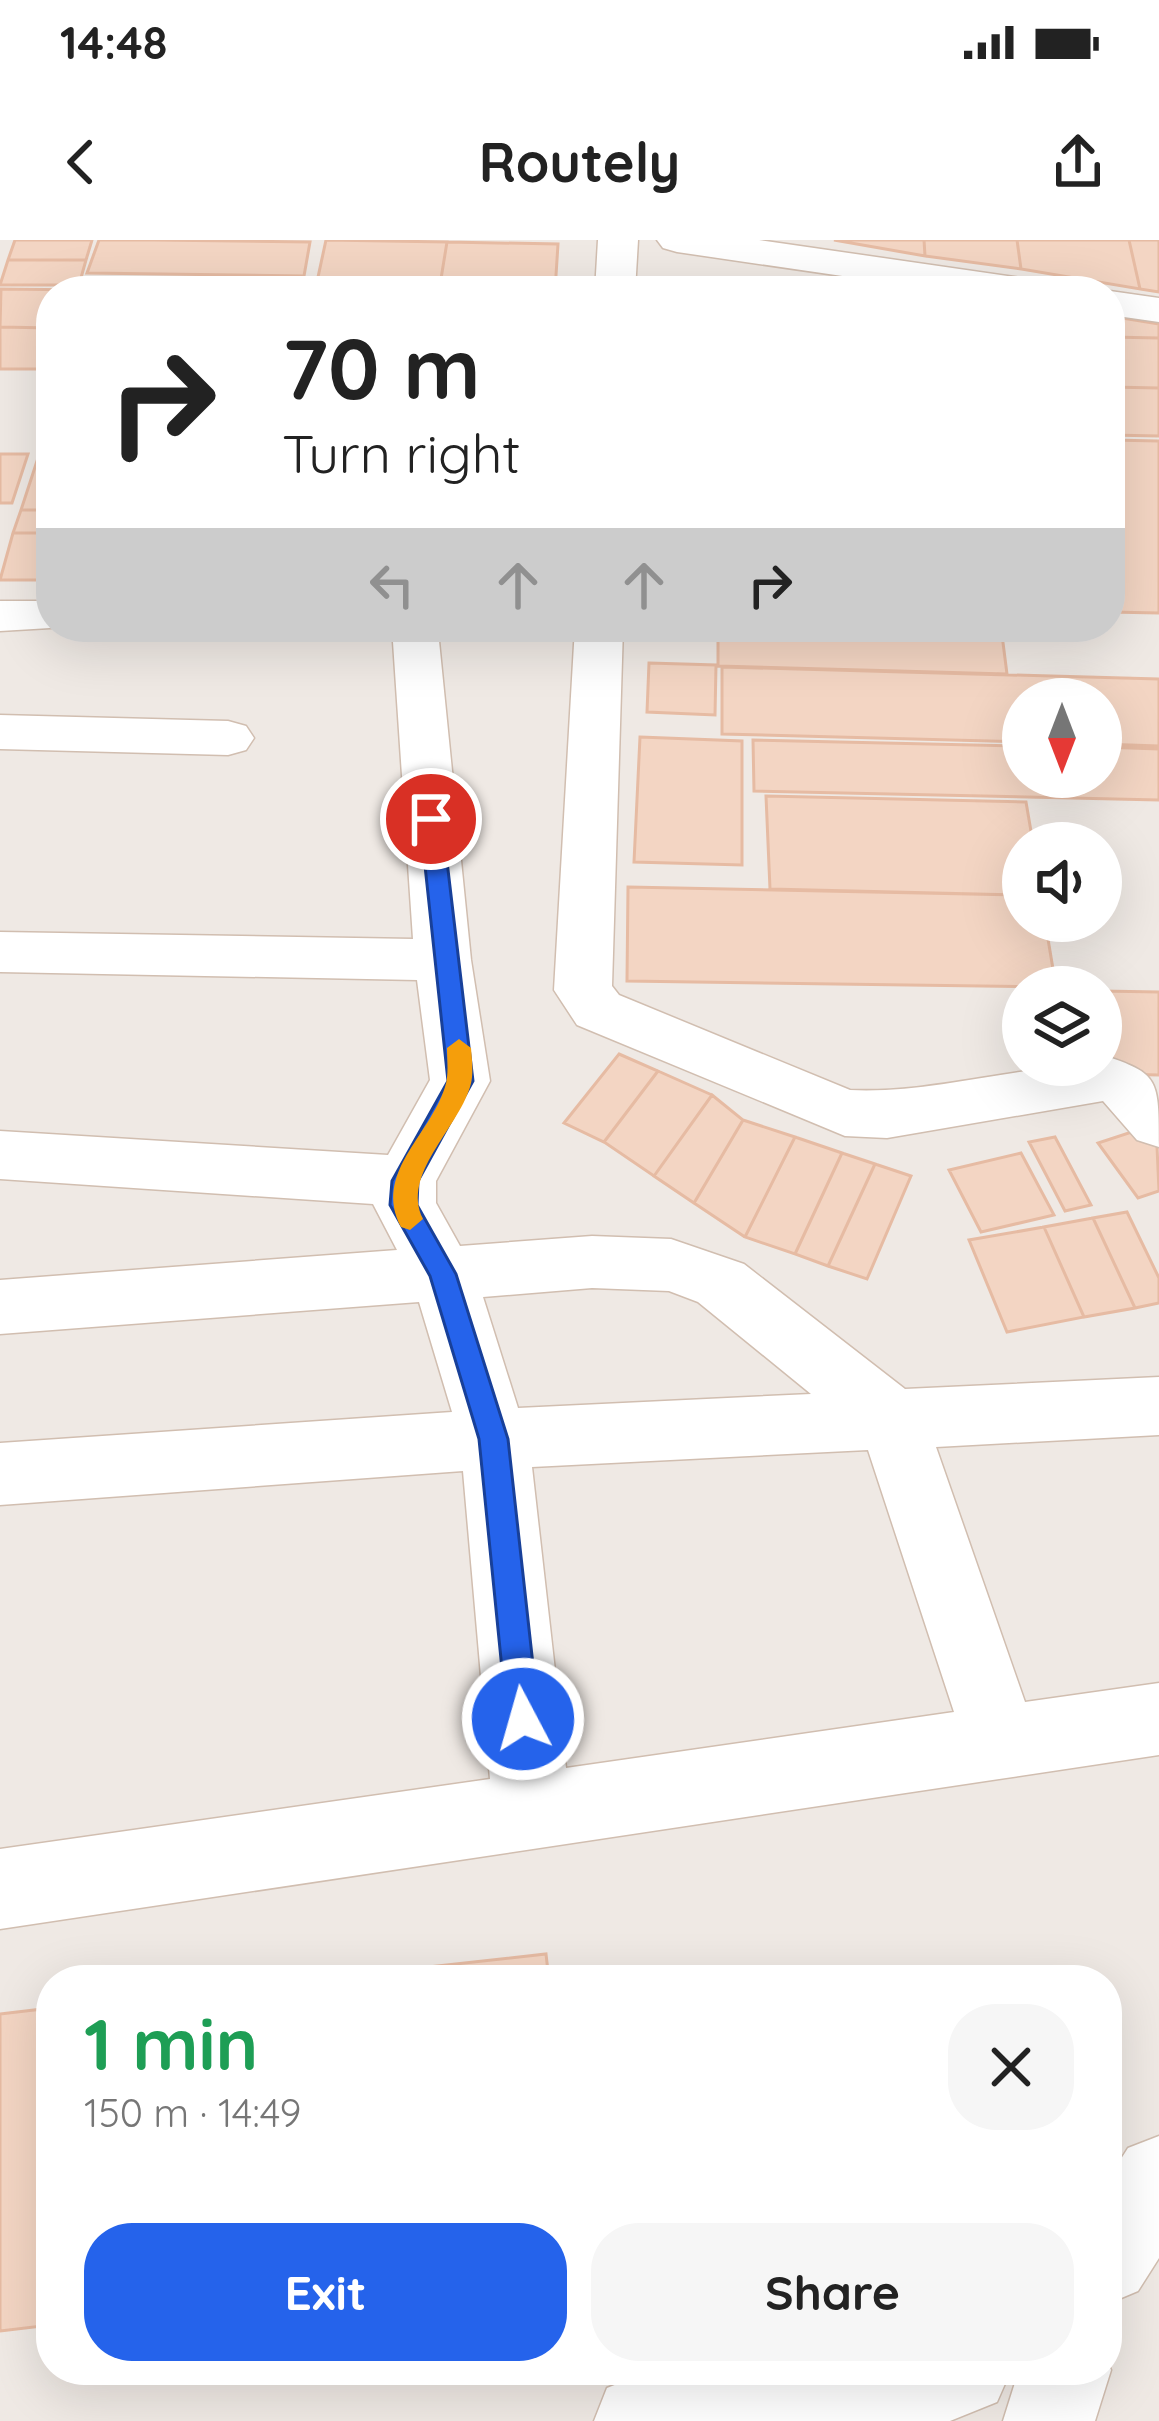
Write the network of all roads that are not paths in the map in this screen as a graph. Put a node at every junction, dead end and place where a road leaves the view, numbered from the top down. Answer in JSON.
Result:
{"nodes":[{"id":1,"x":618,"y":240,"type":"edge"},
{"id":2,"x":676,"y":240,"type":"edge"},
{"id":3,"x":616,"y":276,"type":"edge"},
{"id":4,"x":924,"y":276,"type":"edge"},
{"id":5,"x":1125,"y":305,"type":"edge"},
{"id":6,"x":1159,"y":310,"type":"edge"},
{"id":7,"x":0,"y":616,"type":"edge"},
{"id":8,"x":36,"y":616,"type":"edge"},
{"id":9,"x":415,"y":642,"type":"edge"},
{"id":10,"x":597,"y":642,"type":"edge"},
{"id":11,"x":0,"y":732,"type":"edge"},
{"id":12,"x":228,"y":738,"type":"dead end"},
{"id":13,"x":0,"y":952,"type":"edge"},
{"id":14,"x":443,"y":960,"type":"junction"},
{"id":15,"x":1159,"y":1123,"type":"edge"},
{"id":16,"x":0,"y":1155,"type":"edge"},
{"id":17,"x":405,"y":1181,"type":"junction"},
{"id":18,"x":443,"y":1274,"type":"junction"},
{"id":19,"x":0,"y":1306,"type":"edge"},
{"id":20,"x":1159,"y":1406,"type":"edge"},
{"id":21,"x":892,"y":1419,"type":"junction"},
{"id":22,"x":494,"y":1439,"type":"junction"},
{"id":23,"x":0,"y":1474,"type":"edge"},
{"id":24,"x":1159,"y":1719,"type":"edge"},
{"id":25,"x":1002,"y":1744,"type":"junction"},
{"id":26,"x":532,"y":1812,"type":"junction"},
{"id":27,"x":0,"y":1889,"type":"edge"},
{"id":28,"x":1159,"y":2179,"type":"edge"},
{"id":29,"x":1122,"y":2237,"type":"edge"},
{"id":30,"x":894,"y":2385,"type":"edge"},
{"id":31,"x":1060,"y":2385,"type":"edge"},
{"id":32,"x":640,"y":2421,"type":"edge"},
{"id":33,"x":1049,"y":2421,"type":"edge"}],
"edges":[{"from":1,"to":3,"type":"lane"},
{"from":2,"to":4,"type":"lane"},
{"from":5,"to":6,"type":"lane"},
{"from":7,"to":8,"type":"lane"},
{"from":9,"to":14,"type":"lane"},
{"from":10,"to":15,"type":"lane"},
{"from":11,"to":12,"type":"lane"},
{"from":13,"to":14,"type":"lane"},
{"from":14,"to":17,"type":"lane"},
{"from":16,"to":17,"type":"lane"},
{"from":17,"to":18,"type":"lane"},
{"from":18,"to":19,"type":"lane"},
{"from":18,"to":21,"type":"lane"},
{"from":18,"to":22,"type":"lane"},
{"from":20,"to":21,"type":"lane"},
{"from":21,"to":22,"type":"lane"},
{"from":21,"to":25,"type":"lane"},
{"from":22,"to":23,"type":"lane"},
{"from":22,"to":26,"type":"lane"},
{"from":24,"to":25,"type":"lane"},
{"from":25,"to":26,"type":"lane"},
{"from":26,"to":27,"type":"lane"},
{"from":28,"to":29,"type":"lane"},
{"from":30,"to":32,"type":"lane"},
{"from":31,"to":33,"type":"lane"}]}
